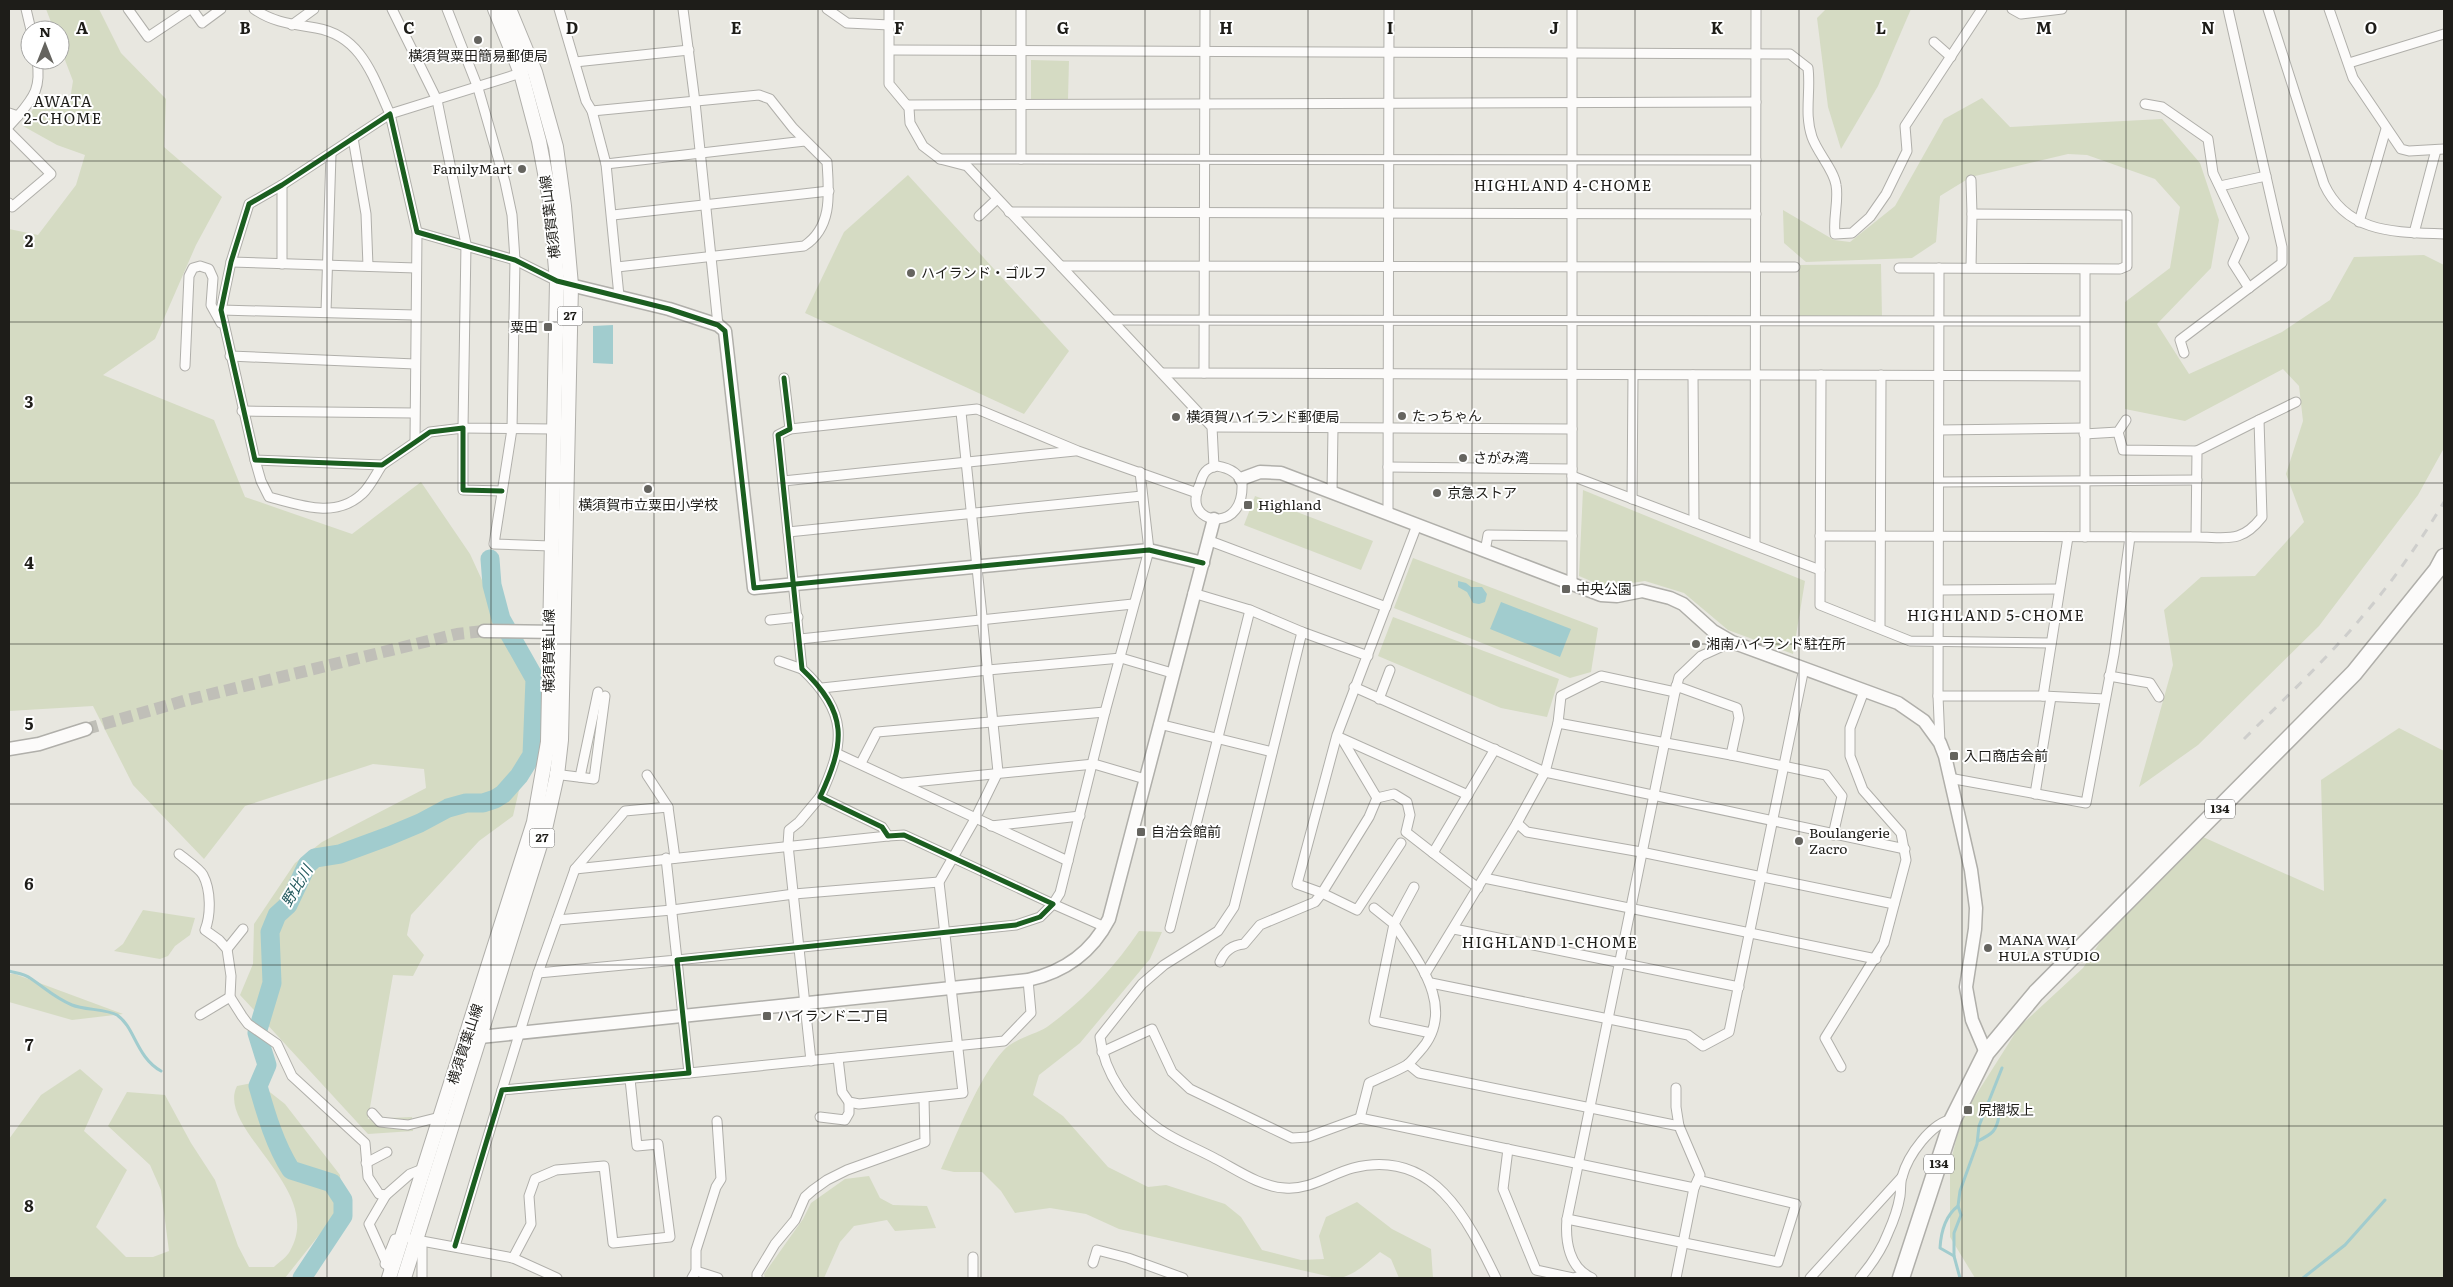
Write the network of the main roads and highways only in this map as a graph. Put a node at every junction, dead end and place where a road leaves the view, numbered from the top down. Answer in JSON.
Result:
{"nodes":[{"id":1,"x":495,"y":9,"type":"edge"},
{"id":2,"x":509,"y":9,"type":"edge"},
{"id":3,"x":2444,"y":557,"type":"edge"},
{"id":4,"x":550,"y":774,"type":"junction"},
{"id":5,"x":448,"y":1115,"type":"junction"},
{"id":6,"x":409,"y":1237,"type":"junction"},
{"id":7,"x":392,"y":1273,"type":"edge"},
{"id":8,"x":1901,"y":1278,"type":"edge"}],
"edges":[{"from":1,"to":4,"type":"main road","name":"横須賀葉山線","number":"27"},
{"from":2,"to":4,"type":"main road","name":"横須賀葉山線","number":"27"},
{"from":3,"to":8,"type":"highway","number":"134"},
{"from":4,"to":5,"type":"main road","name":"横須賀葉山線","number":"27"},
{"from":5,"to":6,"type":"main road","name":"横須賀葉山線","number":"27"},
{"from":5,"to":6,"type":"main road","name":"横須賀葉山線","number":"27"},
{"from":6,"to":7,"type":"main road","name":"横須賀葉山線","number":"27"}]}
